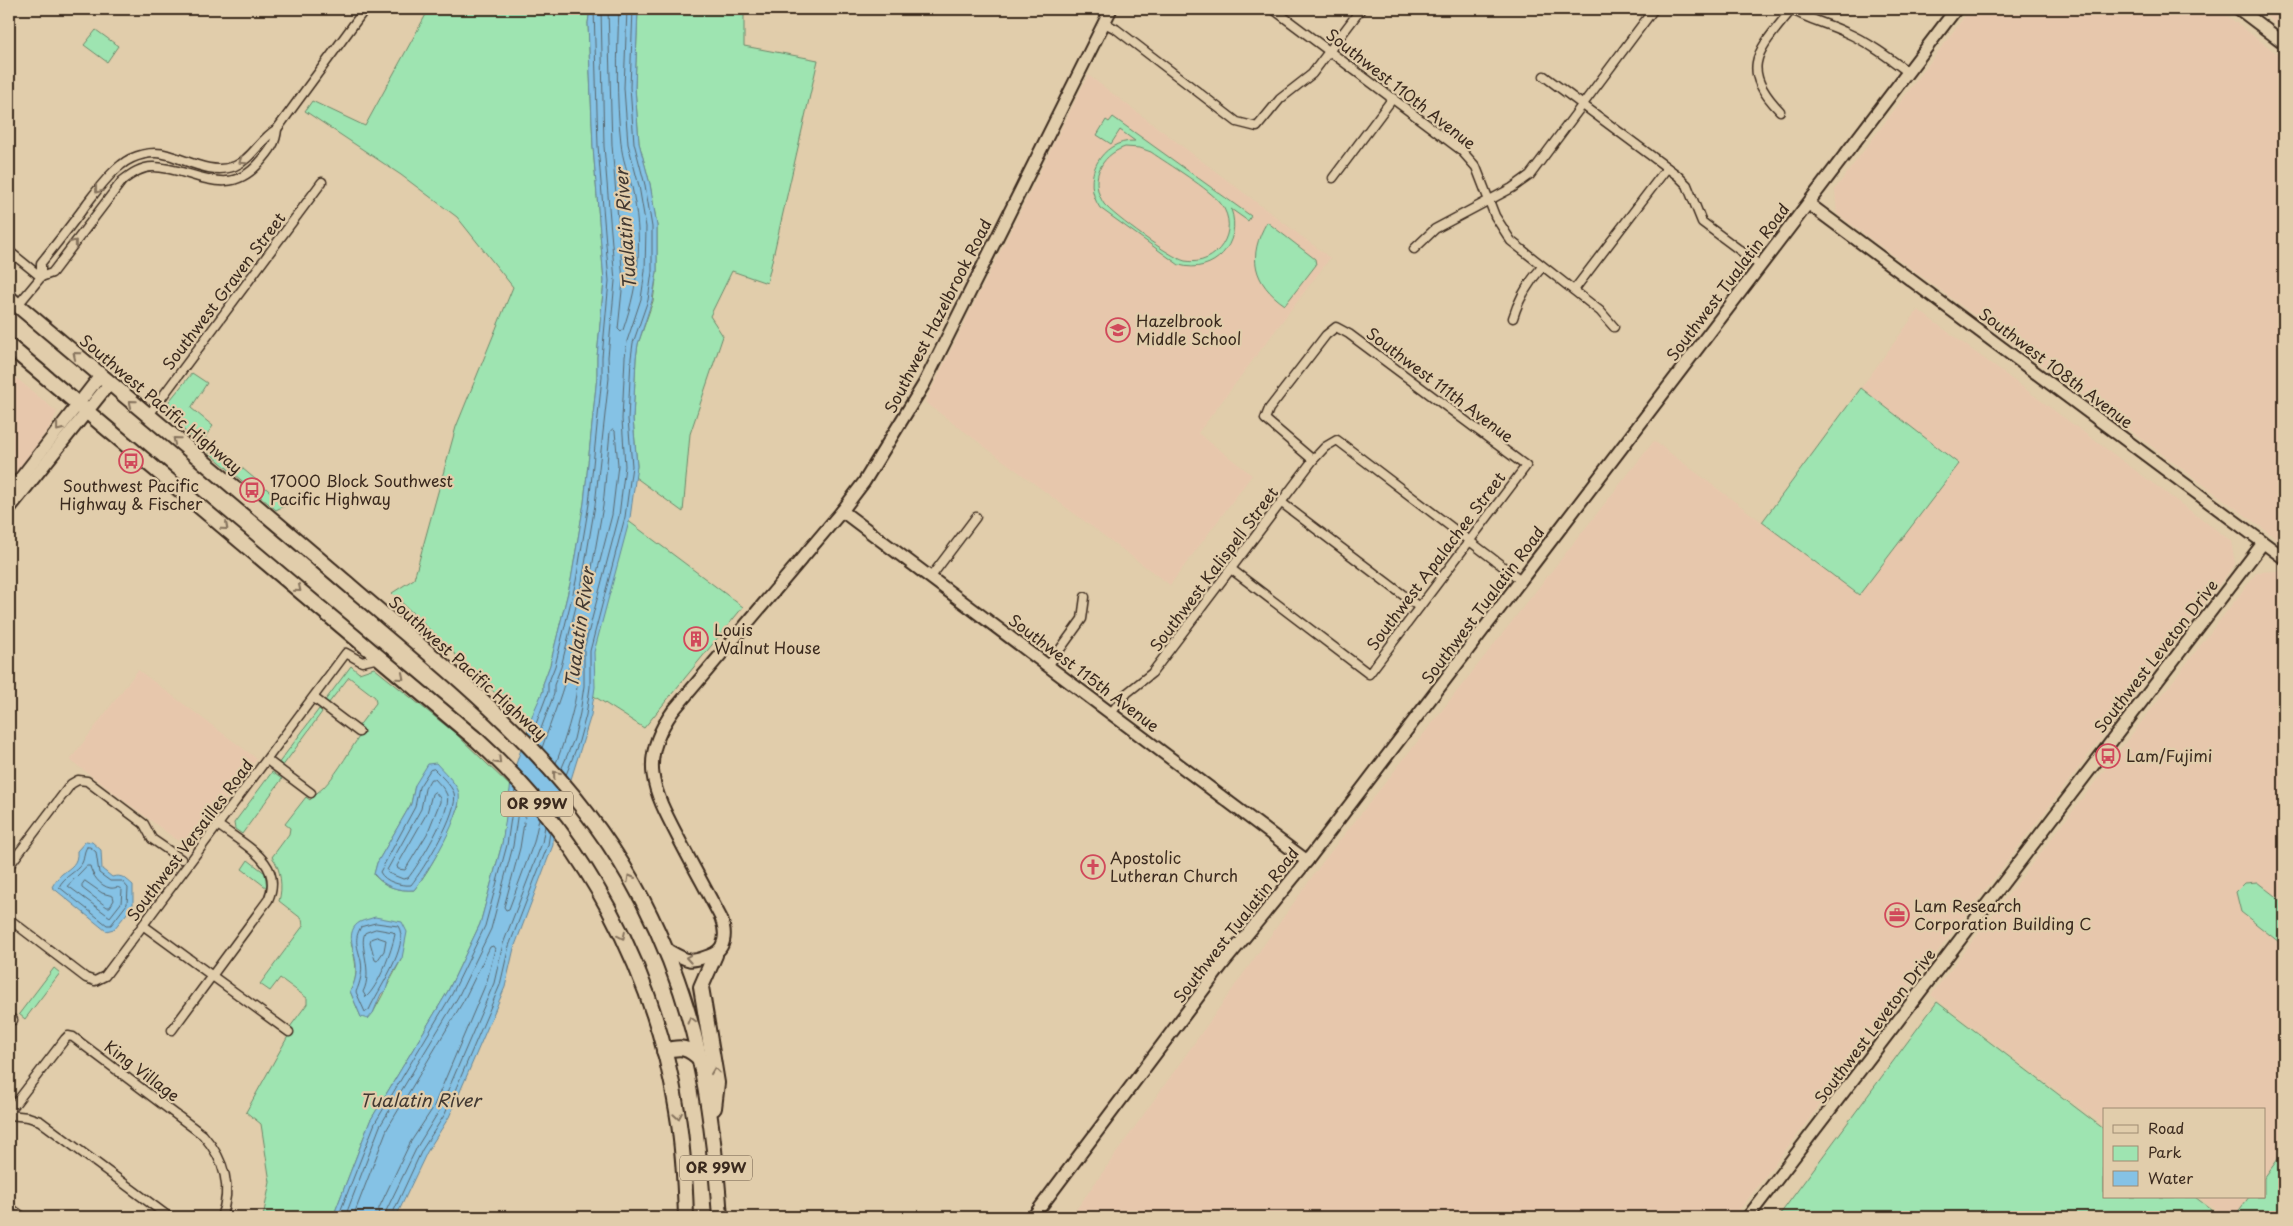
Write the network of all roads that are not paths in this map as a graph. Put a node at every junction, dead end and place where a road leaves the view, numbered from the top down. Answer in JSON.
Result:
{"nodes":[{"id":1,"x":365,"y":9,"type":"edge"},
{"id":2,"x":1112,"y":9,"type":"edge"},
{"id":3,"x":1273,"y":9,"type":"edge"},
{"id":4,"x":1361,"y":9,"type":"edge"},
{"id":5,"x":1654,"y":9,"type":"edge"},
{"id":6,"x":1792,"y":9,"type":"edge"},
{"id":7,"x":1956,"y":9,"type":"edge"},
{"id":8,"x":2239,"y":9,"type":"edge"},
{"id":9,"x":1104,"y":24,"type":"junction"},
{"id":10,"x":2284,"y":43,"type":"edge"},
{"id":11,"x":1329,"y":50,"type":"junction"},
{"id":12,"x":1908,"y":72,"type":"junction"},
{"id":13,"x":1544,"y":76,"type":"dead end"},
{"id":14,"x":1393,"y":98,"type":"junction"},
{"id":15,"x":1583,"y":105,"type":"junction"},
{"id":16,"x":1780,"y":112,"type":"dead end"},
{"id":17,"x":278,"y":129,"type":"junction"},
{"id":18,"x":1667,"y":168,"type":"junction"},
{"id":19,"x":1333,"y":178,"type":"dead end"},
{"id":20,"x":322,"y":182,"type":"dead end"},
{"id":21,"x":1489,"y":199,"type":"junction"},
{"id":22,"x":1809,"y":204,"type":"junction"},
{"id":23,"x":1414,"y":249,"type":"dead end"},
{"id":24,"x":9,"y":251,"type":"edge"},
{"id":25,"x":1542,"y":266,"type":"junction"},
{"id":26,"x":1761,"y":266,"type":"junction"},
{"id":27,"x":40,"y":277,"type":"junction"},
{"id":28,"x":1574,"y":290,"type":"junction"},
{"id":29,"x":13,"y":302,"type":"edge"},
{"id":30,"x":1513,"y":318,"type":"dead end"},
{"id":31,"x":1614,"y":327,"type":"dead end"},
{"id":32,"x":9,"y":346,"type":"edge"},
{"id":33,"x":105,"y":380,"type":"junction"},
{"id":34,"x":82,"y":408,"type":"junction"},
{"id":35,"x":148,"y":416,"type":"junction"},
{"id":36,"x":1313,"y":460,"type":"junction"},
{"id":37,"x":1526,"y":466,"type":"joint"},
{"id":38,"x":9,"y":493,"type":"edge"},
{"id":39,"x":1282,"y":503,"type":"junction"},
{"id":40,"x":9,"y":509,"type":"edge"},
{"id":41,"x":842,"y":511,"type":"junction"},
{"id":42,"x":976,"y":517,"type":"dead end"},
{"id":43,"x":1470,"y":541,"type":"junction"},
{"id":44,"x":2263,"y":543,"type":"junction"},
{"id":45,"x":2284,"y":558,"type":"edge"},
{"id":46,"x":1232,"y":569,"type":"junction"},
{"id":47,"x":930,"y":578,"type":"junction"},
{"id":48,"x":1522,"y":581,"type":"junction"},
{"id":49,"x":1085,"y":597,"type":"dead end"},
{"id":50,"x":1419,"y":606,"type":"junction"},
{"id":51,"x":379,"y":658,"type":"junction"},
{"id":52,"x":1048,"y":666,"type":"junction"},
{"id":53,"x":314,"y":698,"type":"junction"},
{"id":54,"x":1111,"y":713,"type":"junction"},
{"id":55,"x":359,"y":732,"type":"dead end"},
{"id":56,"x":267,"y":760,"type":"junction"},
{"id":57,"x":311,"y":793,"type":"dead end"},
{"id":58,"x":218,"y":826,"type":"junction"},
{"id":59,"x":181,"y":859,"type":"dead end"},
{"id":60,"x":1307,"y":861,"type":"junction"},
{"id":61,"x":9,"y":866,"type":"edge"},
{"id":62,"x":9,"y":919,"type":"edge"},
{"id":63,"x":144,"y":926,"type":"junction"},
{"id":64,"x":664,"y":948,"type":"junction"},
{"id":65,"x":715,"y":955,"type":"junction"},
{"id":66,"x":213,"y":976,"type":"junction"},
{"id":67,"x":172,"y":1030,"type":"dead end"},
{"id":68,"x":289,"y":1032,"type":"dead end"},
{"id":69,"x":664,"y":1051,"type":"junction"},
{"id":70,"x":701,"y":1060,"type":"junction"},
{"id":71,"x":9,"y":1114,"type":"edge"},
{"id":72,"x":712,"y":1119,"type":"junction"},
{"id":73,"x":9,"y":1207,"type":"edge"},
{"id":74,"x":23,"y":1217,"type":"edge"},
{"id":75,"x":169,"y":1217,"type":"edge"},
{"id":76,"x":221,"y":1217,"type":"edge"},
{"id":77,"x":686,"y":1217,"type":"edge"},
{"id":78,"x":720,"y":1217,"type":"edge"},
{"id":79,"x":1033,"y":1217,"type":"edge"},
{"id":80,"x":1748,"y":1217,"type":"edge"}],
"edges":[{"from":1,"to":17,"type":"street"},
{"from":2,"to":9,"type":"street","name":"Southwest Hazelbrook Road"},
{"from":3,"to":11,"type":"street","name":"Southwest 110th Avenue"},
{"from":4,"to":11,"type":"street"},
{"from":5,"to":15,"type":"street"},
{"from":6,"to":12,"type":"street"},
{"from":6,"to":16,"type":"street"},
{"from":7,"to":12,"type":"street","name":"Southwest Tualatin Road"},
{"from":8,"to":10,"type":"street"},
{"from":9,"to":11,"type":"street"},
{"from":9,"to":41,"type":"street","name":"Southwest Hazelbrook Road"},
{"from":11,"to":14,"type":"street","name":"Southwest 110th Avenue"},
{"from":12,"to":22,"type":"street","name":"Southwest Tualatin Road"},
{"from":13,"to":15,"type":"street"},
{"from":14,"to":19,"type":"street"},
{"from":14,"to":21,"type":"street","name":"Southwest 110th Avenue"},
{"from":15,"to":18,"type":"street"},
{"from":15,"to":21,"type":"street"},
{"from":27,"to":17,"type":"street","one_way":true},
{"from":17,"to":27,"type":"street","one_way":true},
{"from":18,"to":26,"type":"street"},
{"from":18,"to":28,"type":"street"},
{"from":20,"to":35,"type":"street","name":"Southwest Graven Street"},
{"from":21,"to":23,"type":"street"},
{"from":21,"to":25,"type":"street","name":"Southwest 110th Avenue"},
{"from":22,"to":26,"type":"street","name":"Southwest Tualatin Road"},
{"from":22,"to":44,"type":"street","name":"Southwest 108th Avenue"},
{"from":24,"to":27,"type":"street"},
{"from":25,"to":28,"type":"street","name":"Southwest 110th Avenue"},
{"from":25,"to":30,"type":"street"},
{"from":26,"to":48,"type":"street","name":"Southwest Tualatin Road"},
{"from":27,"to":29,"type":"street"},
{"from":28,"to":31,"type":"street","name":"Southwest 110th Avenue"},
{"from":33,"to":29,"type":"highway","name":"Southwest Pacific Highway","number":"OR 99W","one_way":true},
{"from":32,"to":34,"type":"highway","number":"OR 99W"},
{"from":33,"to":34,"type":"street"},
{"from":35,"to":33,"type":"highway","name":"Southwest Pacific Highway","number":"OR 99W","one_way":true},
{"from":34,"to":38,"type":"street","one_way":true},
{"from":34,"to":40,"type":"street"},
{"from":34,"to":51,"type":"highway","number":"OR 99W","one_way":true},
{"from":64,"to":35,"type":"highway","name":"Southwest Pacific Highway","number":"OR 99W","one_way":true},
{"from":36,"to":37,"type":"street","name":"Southwest 111th Avenue"},
{"from":36,"to":39,"type":"street","name":"Southwest Kalispell Street"},
{"from":36,"to":43,"type":"street","name":"Southwest Kalispell Street"},
{"from":37,"to":43,"type":"street","name":"Southwest Apalachee Street"},
{"from":39,"to":46,"type":"street","name":"Southwest Kalispell Street"},
{"from":39,"to":50,"type":"street"},
{"from":41,"to":47,"type":"street","name":"Southwest 115th Avenue"},
{"from":41,"to":65,"type":"street","name":"Southwest Hazelbrook Road"},
{"from":42,"to":47,"type":"street"},
{"from":43,"to":48,"type":"street"},
{"from":43,"to":50,"type":"street","name":"Southwest Apalachee Street"},
{"from":44,"to":45,"type":"street","name":"Southwest 108th Avenue"},
{"from":44,"to":80,"type":"street","name":"Southwest Leveton Drive"},
{"from":46,"to":50,"type":"street","name":"Southwest Apalachee Street"},
{"from":46,"to":54,"type":"street","name":"Southwest Kalispell Street"},
{"from":47,"to":52,"type":"street","name":"Southwest 115th Avenue"},
{"from":48,"to":60,"type":"street","name":"Southwest Tualatin Road"},
{"from":49,"to":52,"type":"street"},
{"from":51,"to":53,"type":"street","name":"Southwest Versailles Road"},
{"from":51,"to":69,"type":"highway","number":"OR 99W","one_way":true},
{"from":52,"to":54,"type":"street","name":"Southwest 115th Avenue"},
{"from":53,"to":55,"type":"street"},
{"from":53,"to":56,"type":"street","name":"Southwest Versailles Road"},
{"from":54,"to":60,"type":"street","name":"Southwest 115th Avenue"},
{"from":56,"to":57,"type":"street"},
{"from":56,"to":58,"type":"street","name":"Southwest Versailles Road"},
{"from":58,"to":63,"type":"street","name":"Southwest Versailles Road"},
{"from":58,"to":66,"type":"street"},
{"from":59,"to":61,"type":"street"},
{"from":60,"to":79,"type":"street","name":"Southwest Tualatin Road"},
{"from":62,"to":63,"type":"street","name":"Southwest Versailles Road"},
{"from":63,"to":66,"type":"street"},
{"from":65,"to":64,"type":"street","one_way":true},
{"from":70,"to":64,"type":"highway","name":"Southwest Pacific Highway","number":"OR 99W","one_way":true},
{"from":72,"to":65,"type":"highway","one_way":true},
{"from":66,"to":67,"type":"street"},
{"from":66,"to":68,"type":"street"},
{"from":69,"to":70,"type":"highway"},
{"from":69,"to":77,"type":"highway","number":"OR 99W","one_way":true},
{"from":70,"to":72,"type":"highway","name":"Southwest Pacific Highway","number":"OR 99W"},
{"from":71,"to":75,"type":"street"},
{"from":71,"to":76,"type":"street","name":"King Village"},
{"from":72,"to":78,"type":"highway","name":"Southwest Pacific Highway","number":"OR 99W"},
{"from":73,"to":74,"type":"street"}]}
